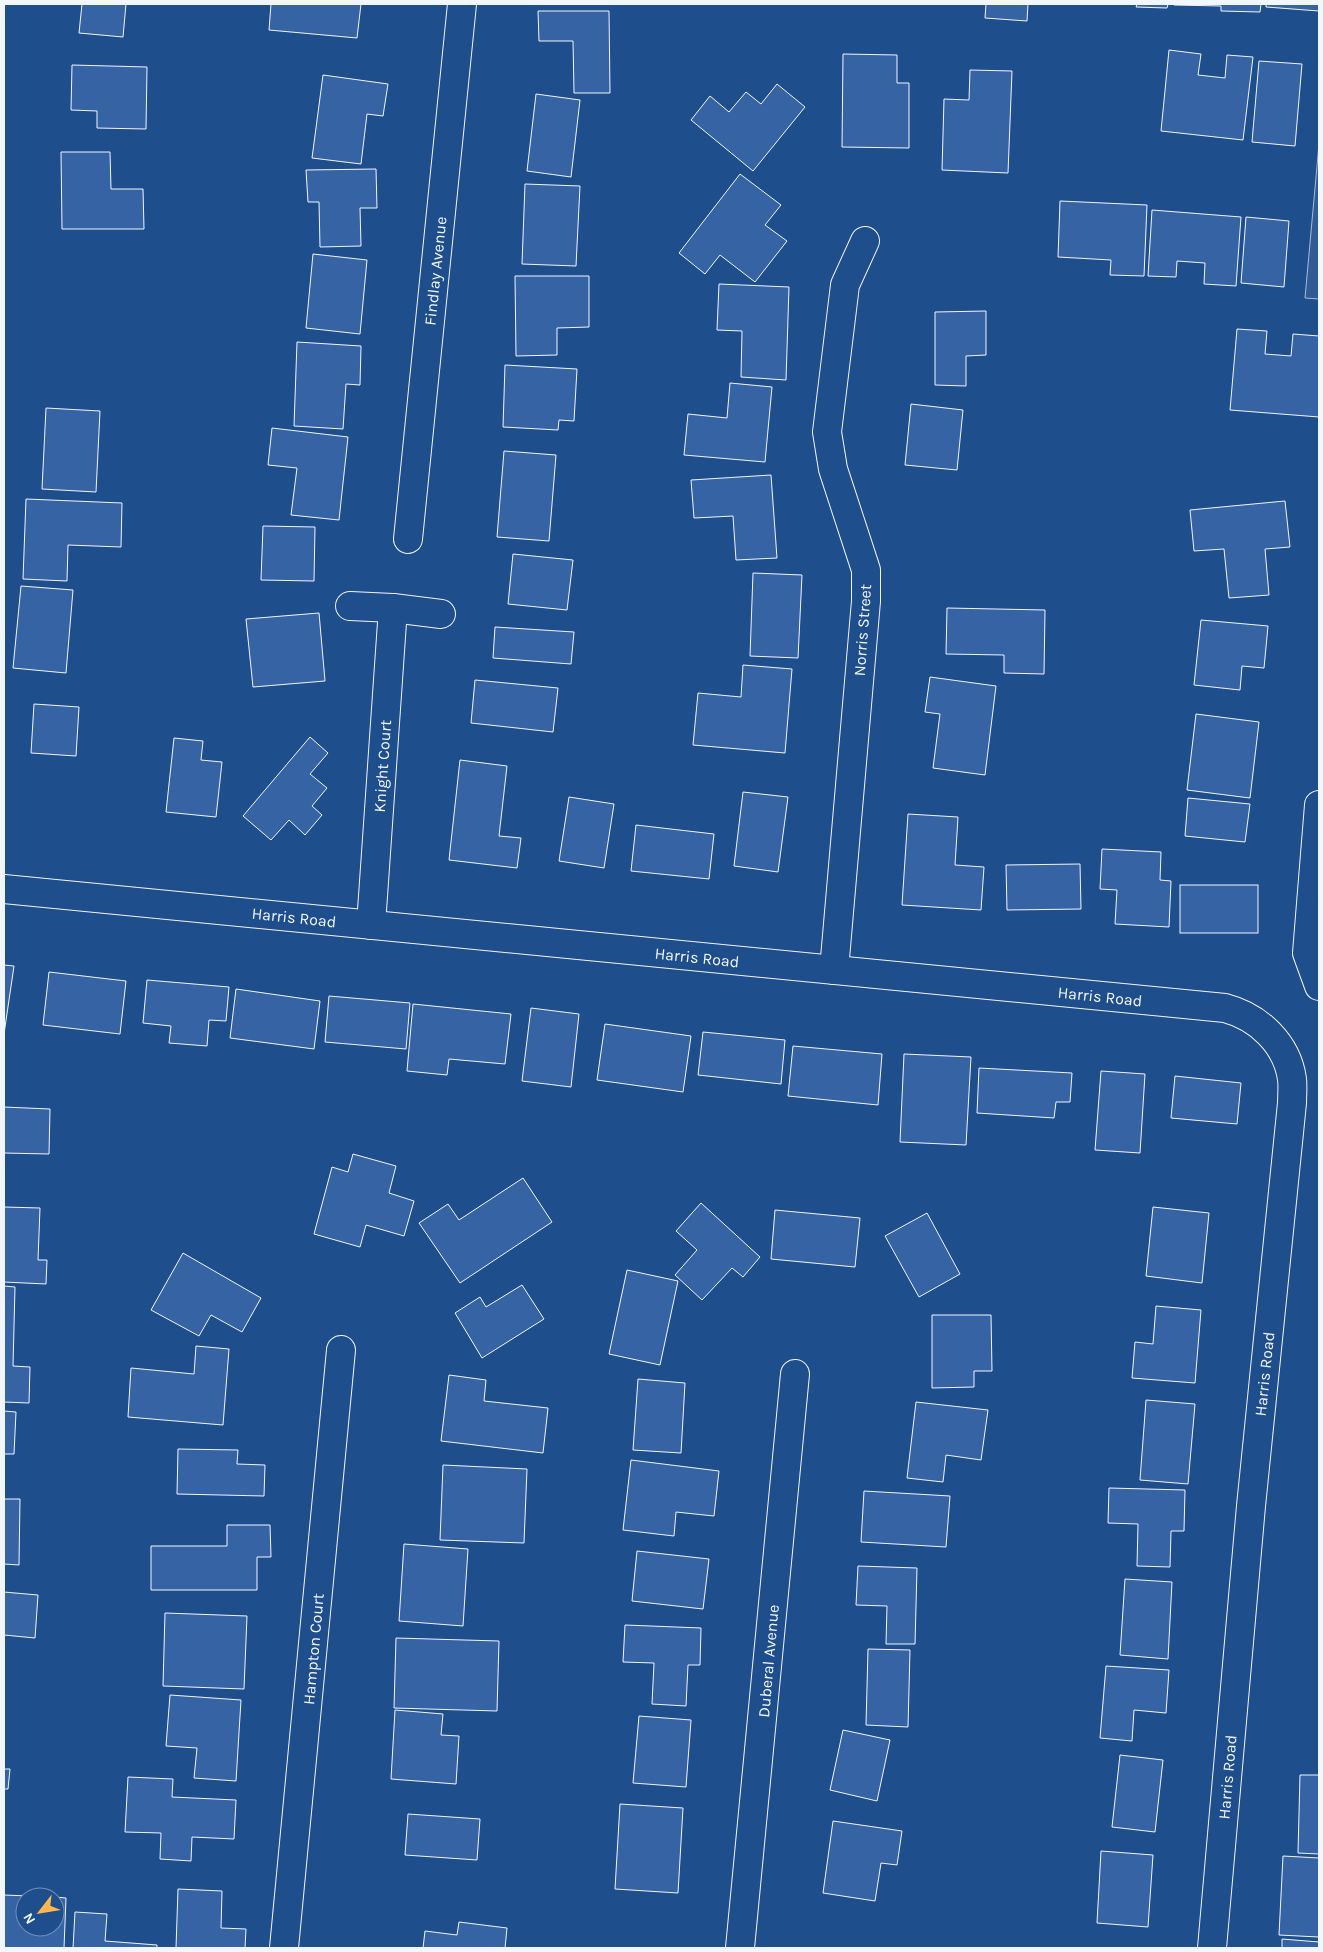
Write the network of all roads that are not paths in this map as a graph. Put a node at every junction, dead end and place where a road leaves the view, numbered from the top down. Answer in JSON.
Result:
{"nodes":[{"id":1,"x":462,"y":4,"type":"edge"},
{"id":2,"x":865,"y":241,"type":"dead end"},
{"id":3,"x":408,"y":539,"type":"dead end"},
{"id":4,"x":350,"y":606,"type":"dead end"},
{"id":5,"x":394,"y":608,"type":"junction"},
{"id":6,"x":442,"y":614,"type":"dead end"},
{"id":7,"x":1319,"y":805,"type":"edge"},
{"id":8,"x":4,"y":889,"type":"edge"},
{"id":9,"x":371,"y":925,"type":"junction"},
{"id":10,"x":834,"y":970,"type":"junction"},
{"id":11,"x":1319,"y":986,"type":"edge"},
{"id":12,"x":341,"y":1350,"type":"dead end"},
{"id":13,"x":795,"y":1374,"type":"dead end"},
{"id":14,"x":284,"y":1948,"type":"edge"},
{"id":15,"x":740,"y":1948,"type":"edge"},
{"id":16,"x":1212,"y":1948,"type":"edge"}],
"edges":[{"from":1,"to":3,"type":"street","name":"Findlay Avenue"},
{"from":2,"to":10,"type":"street","name":"Norris Street"},
{"from":4,"to":5,"type":"street"},
{"from":5,"to":6,"type":"street"},
{"from":5,"to":9,"type":"street","name":"Knight Court"},
{"from":7,"to":11,"type":"street"},
{"from":8,"to":9,"type":"street","name":"Harris Road"},
{"from":9,"to":10,"type":"street","name":"Harris Road"},
{"from":10,"to":16,"type":"street","name":"Harris Road"},
{"from":12,"to":14,"type":"street","name":"Hampton Court"},
{"from":13,"to":15,"type":"street","name":"Duberal Avenue"}]}
